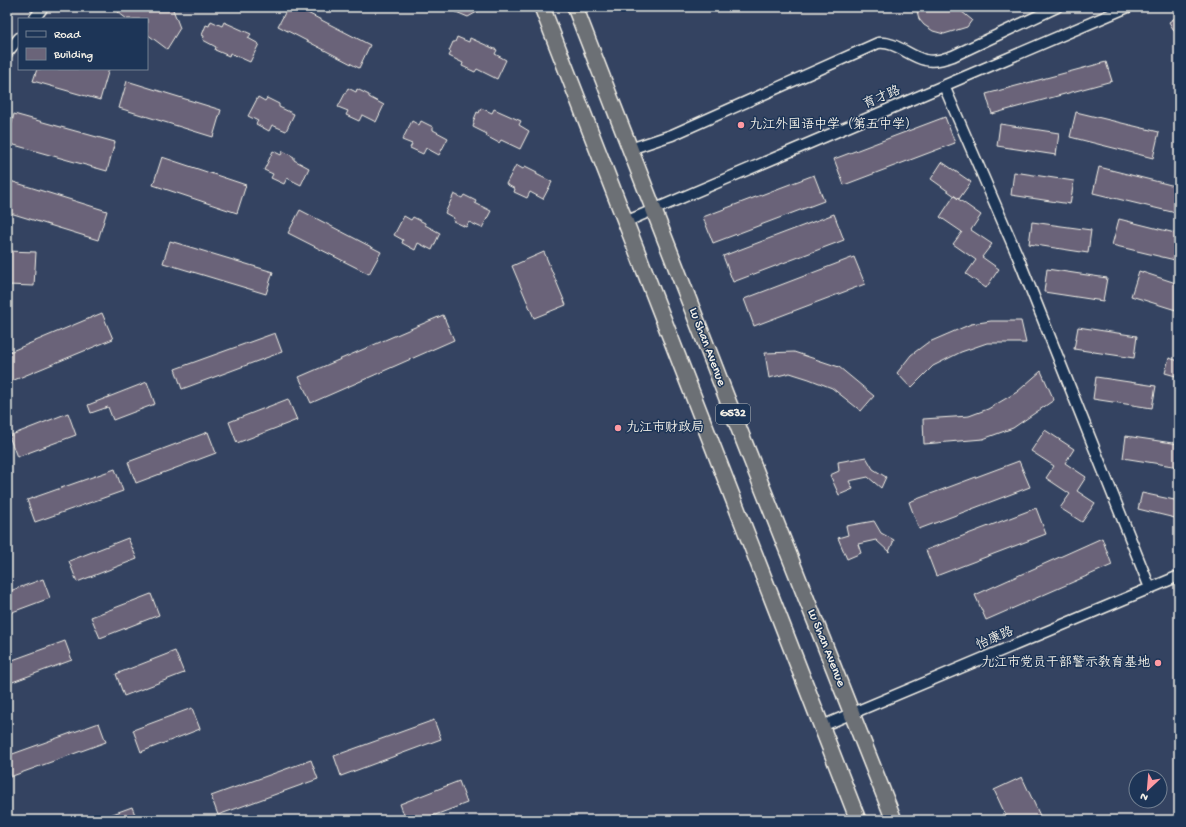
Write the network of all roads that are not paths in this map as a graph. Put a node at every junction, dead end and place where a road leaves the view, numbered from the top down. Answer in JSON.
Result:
{"nodes":[{"id":1,"x":43,"y":7,"type":"edge"},
{"id":2,"x":542,"y":7,"type":"edge"},
{"id":3,"x":575,"y":7,"type":"edge"},
{"id":4,"x":1057,"y":7,"type":"edge"},
{"id":5,"x":1128,"y":7,"type":"edge"},
{"id":6,"x":35,"y":18,"type":"edge"},
{"id":7,"x":18,"y":39,"type":"edge"},
{"id":8,"x":7,"y":53,"type":"edge"},
{"id":9,"x":944,"y":86,"type":"junction"},
{"id":10,"x":630,"y":149,"type":"junction"},
{"id":11,"x":653,"y":210,"type":"junction"},
{"id":12,"x":626,"y":222,"type":"junction"},
{"id":13,"x":1179,"y":576,"type":"edge"},
{"id":14,"x":1150,"y":588,"type":"junction"},
{"id":15,"x":852,"y":713,"type":"junction"},
{"id":16,"x":822,"y":726,"type":"junction"},
{"id":17,"x":858,"y":820,"type":"edge"},
{"id":18,"x":894,"y":820,"type":"edge"}],
"edges":[{"from":1,"to":6,"type":"street"},
{"from":2,"to":12,"type":"highway","number":"G532"},
{"from":3,"to":10,"type":"highway","name":"Lu Shan Avenue","number":"G532"},
{"from":4,"to":10,"type":"street"},
{"from":5,"to":9,"type":"street","name":"育才路"},
{"from":7,"to":8,"type":"street"},
{"from":9,"to":11,"type":"street","name":"育才路"},
{"from":9,"to":14,"type":"street"},
{"from":10,"to":11,"type":"highway","name":"Lu Shan Avenue","number":"G532"},
{"from":11,"to":12,"type":"street","name":"育才路"},
{"from":11,"to":15,"type":"highway","name":"Lu Shan Avenue","number":"G532"},
{"from":12,"to":16,"type":"highway","number":"G532"},
{"from":13,"to":14,"type":"street","name":"怡康路"},
{"from":14,"to":15,"type":"street","name":"怡康路"},
{"from":15,"to":16,"type":"street","name":"怡康路"},
{"from":15,"to":18,"type":"highway","name":"Lu Shan Avenue","number":"G532"},
{"from":16,"to":17,"type":"highway","number":"G532"}]}
